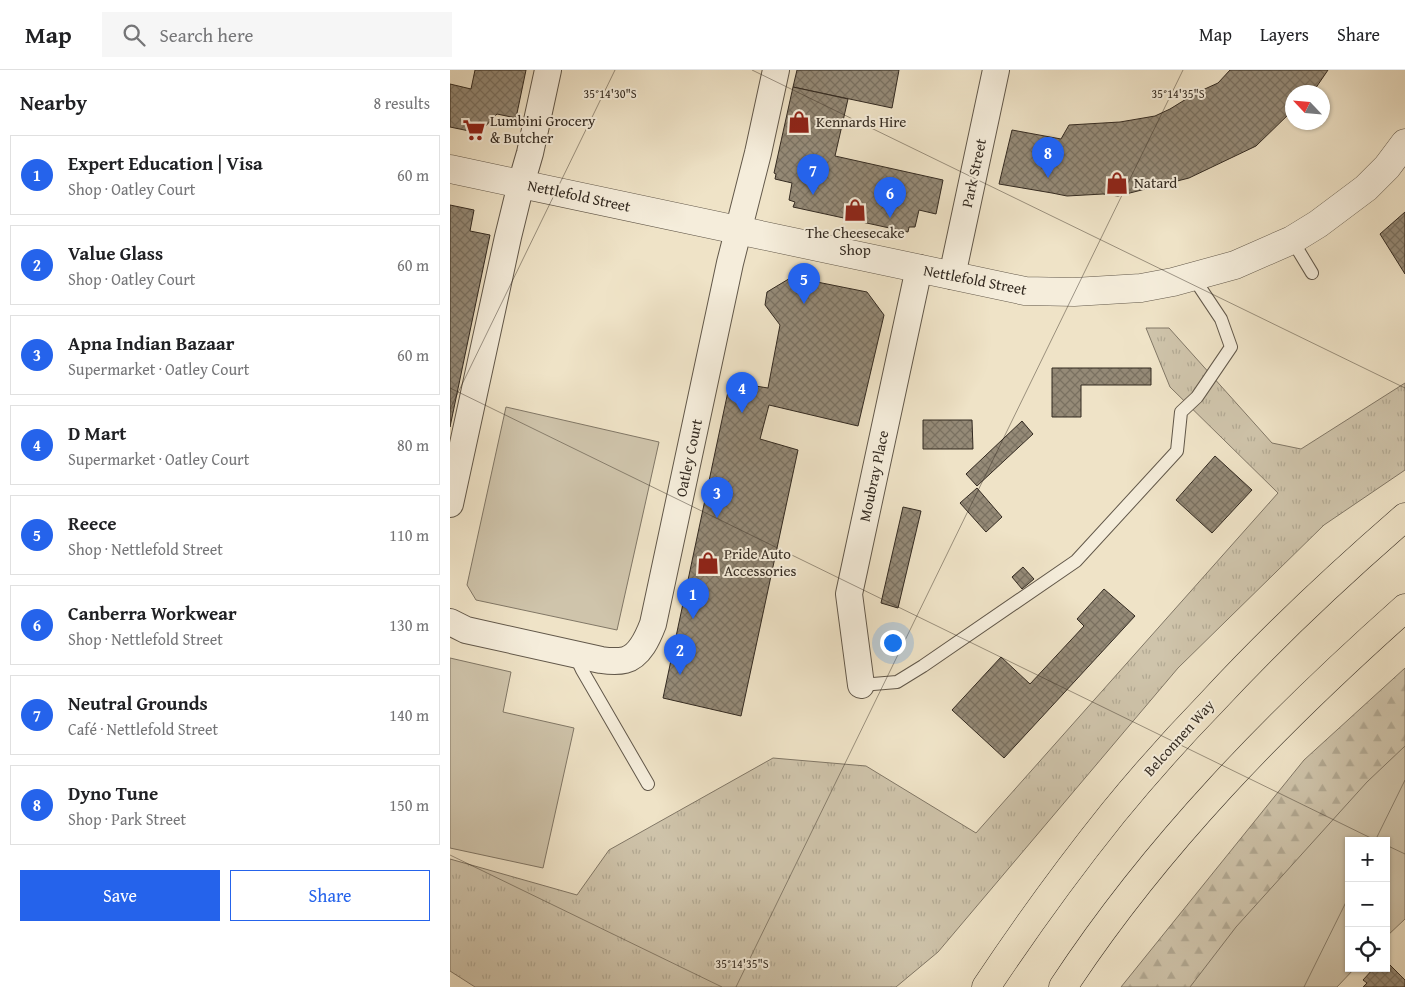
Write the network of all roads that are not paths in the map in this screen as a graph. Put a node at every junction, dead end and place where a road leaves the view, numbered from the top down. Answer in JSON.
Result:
{"nodes":[{"id":1,"x":548,"y":70,"type":"edge"},
{"id":2,"x":776,"y":70,"type":"edge"},
{"id":3,"x":996,"y":70,"type":"edge"},
{"id":4,"x":1405,"y":143,"type":"edge"},
{"id":5,"x":450,"y":169,"type":"edge"},
{"id":6,"x":521,"y":184,"type":"junction"},
{"id":7,"x":739,"y":230,"type":"junction"},
{"id":8,"x":1292,"y":240,"type":"junction"},
{"id":9,"x":919,"y":268,"type":"junction"},
{"id":10,"x":1312,"y":273,"type":"dead end"},
{"id":11,"x":952,"y":276,"type":"junction"},
{"id":12,"x":1193,"y":277,"type":"junction"},
{"id":13,"x":450,"y":504,"type":"edge"},
{"id":14,"x":1405,"y":518,"type":"edge"},
{"id":15,"x":1405,"y":608,"type":"edge"},
{"id":16,"x":450,"y":622,"type":"edge"},
{"id":17,"x":575,"y":654,"type":"junction"},
{"id":18,"x":861,"y":685,"type":"joint"},
{"id":19,"x":648,"y":784,"type":"dead end"},
{"id":20,"x":986,"y":987,"type":"edge"},
{"id":21,"x":1063,"y":987,"type":"edge"}],
"edges":[{"from":1,"to":6,"type":"street"},
{"from":2,"to":7,"type":"street","name":"Oatley Court"},
{"from":3,"to":11,"type":"street","name":"Park Street"},
{"from":4,"to":8,"type":"street","name":"Nettlefold Street"},
{"from":5,"to":6,"type":"street","name":"Nettlefold Street"},
{"from":6,"to":7,"type":"street","name":"Nettlefold Street"},
{"from":6,"to":13,"type":"street"},
{"from":7,"to":9,"type":"street","name":"Nettlefold Street"},
{"from":7,"to":17,"type":"street","name":"Oatley Court"},
{"from":8,"to":10,"type":"lane"},
{"from":8,"to":12,"type":"street","name":"Nettlefold Street"},
{"from":9,"to":11,"type":"street","name":"Nettlefold Street"},
{"from":9,"to":18,"type":"street","name":"Moubray Place"},
{"from":11,"to":12,"type":"street","name":"Nettlefold Street"},
{"from":12,"to":18,"type":"lane"},
{"from":14,"to":20,"type":"main road","name":"Belconnen Way"},
{"from":15,"to":21,"type":"main road"},
{"from":16,"to":17,"type":"street","name":"Oatley Court"},
{"from":17,"to":19,"type":"lane"}]}
